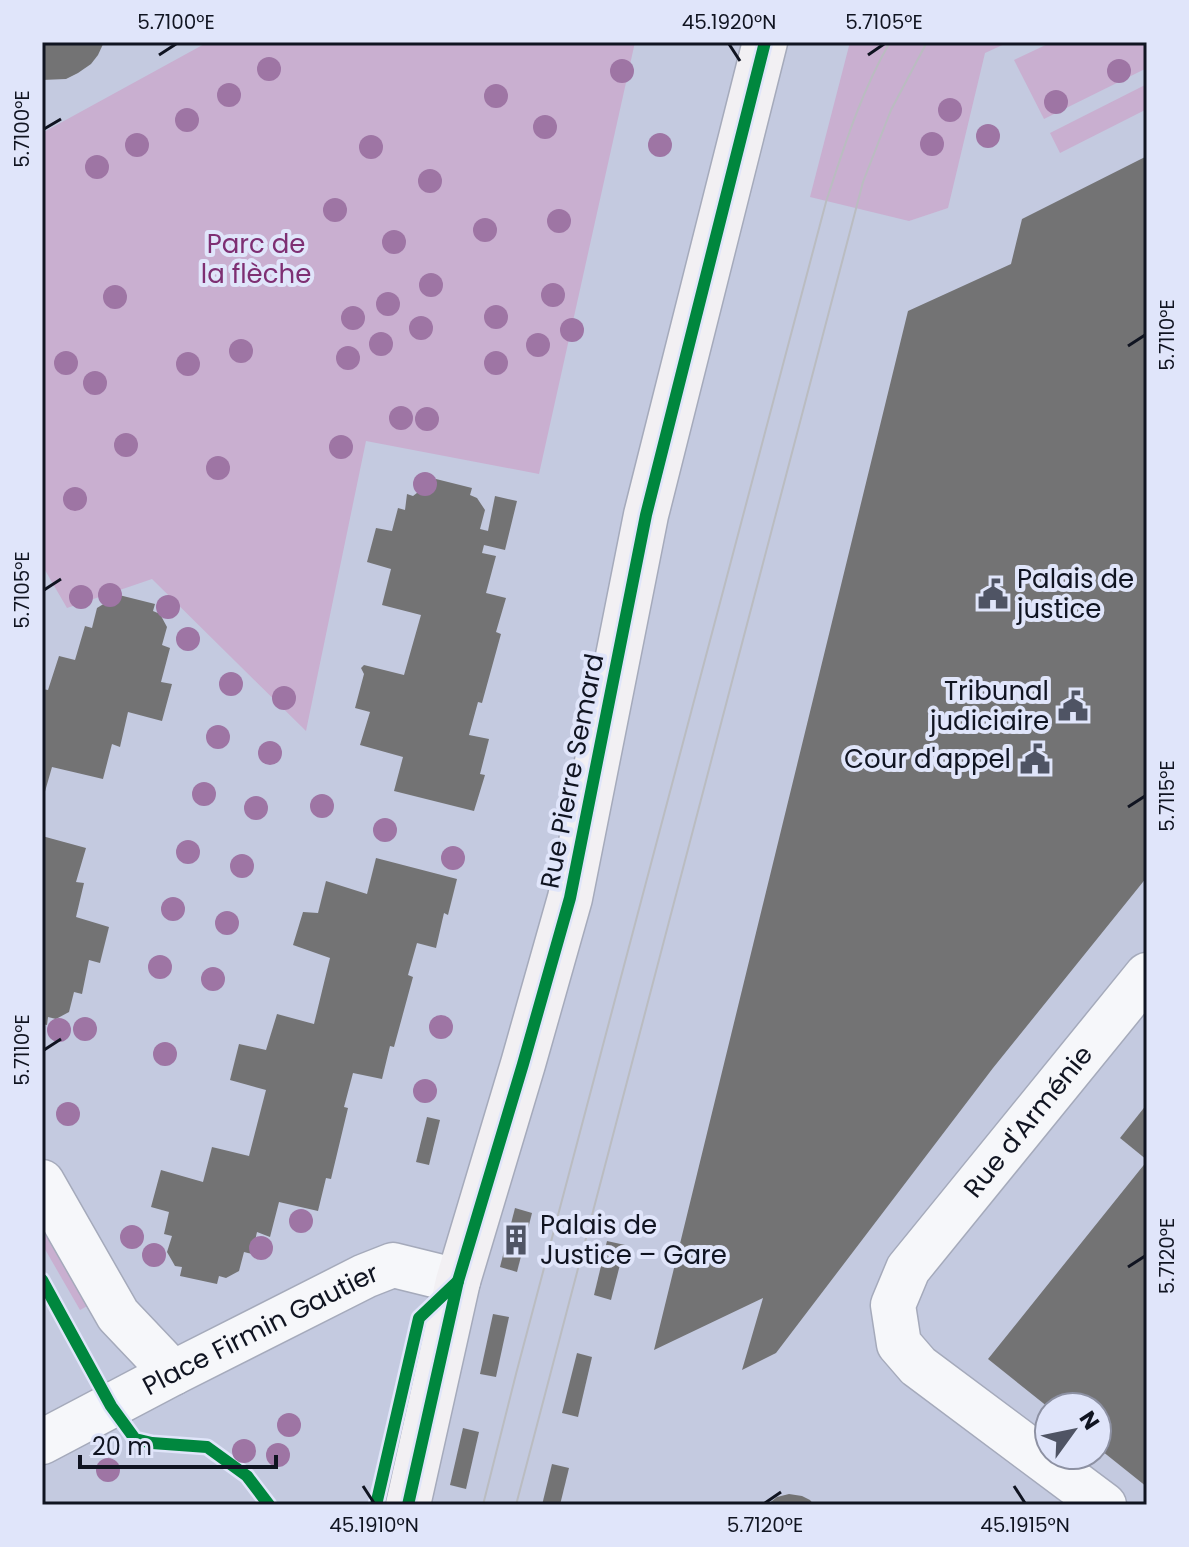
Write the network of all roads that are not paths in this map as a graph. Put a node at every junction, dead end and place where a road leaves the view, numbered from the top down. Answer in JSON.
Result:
{"nodes":[{"id":1,"x":765,"y":42,"type":"edge"},
{"id":2,"x":1147,"y":975,"type":"edge"},
{"id":3,"x":42,"y":1182,"type":"edge"},
{"id":4,"x":458,"y":1281,"type":"junction"},
{"id":5,"x":173,"y":1373,"type":"junction"},
{"id":6,"x":42,"y":1442,"type":"edge"},
{"id":7,"x":408,"y":1505,"type":"edge"},
{"id":8,"x":1104,"y":1505,"type":"edge"}],
"edges":[{"from":1,"to":4,"type":"street","name":"Rue Pierre Semard"},
{"from":2,"to":8,"type":"street","name":"Rue d'Arménie"},
{"from":3,"to":5,"type":"street"},
{"from":4,"to":5,"type":"street","name":"Place Firmin Gautier"},
{"from":4,"to":7,"type":"street","name":"Rue Pierre Semard"},
{"from":5,"to":6,"type":"street","name":"Place Firmin Gautier"}]}
